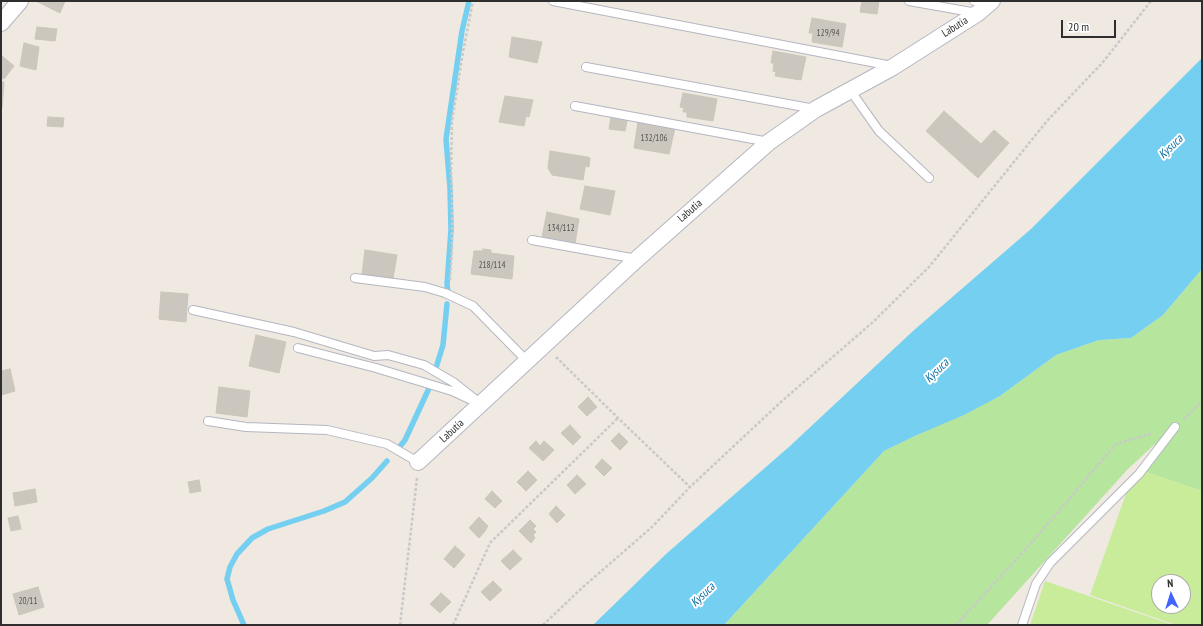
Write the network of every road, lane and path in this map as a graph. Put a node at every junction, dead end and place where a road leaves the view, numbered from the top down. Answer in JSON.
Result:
{"nodes":[{"id":1,"x":20,"y":1,"type":"edge"},
{"id":2,"x":473,"y":1,"type":"edge"},
{"id":3,"x":553,"y":1,"type":"edge"},
{"id":4,"x":909,"y":1,"type":"edge"},
{"id":5,"x":1151,"y":1,"type":"edge"},
{"id":6,"x":983,"y":5,"type":"edge"},
{"id":7,"x":1,"y":23,"type":"edge"},
{"id":8,"x":586,"y":67,"type":"dead end"},
{"id":9,"x":893,"y":67,"type":"junction"},
{"id":10,"x":850,"y":90,"type":"junction"},
{"id":11,"x":574,"y":106,"type":"dead end"},
{"id":12,"x":816,"y":109,"type":"junction"},
{"id":13,"x":769,"y":142,"type":"junction"},
{"id":14,"x":929,"y":178,"type":"dead end"},
{"id":15,"x":532,"y":240,"type":"dead end"},
{"id":16,"x":637,"y":258,"type":"junction"},
{"id":17,"x":355,"y":278,"type":"dead end"},
{"id":18,"x":450,"y":295,"type":"junction"},
{"id":19,"x":193,"y":310,"type":"dead end"},
{"id":20,"x":544,"y":345,"type":"junction"},
{"id":21,"x":298,"y":348,"type":"dead end"},
{"id":22,"x":527,"y":361,"type":"junction"},
{"id":23,"x":1202,"y":401,"type":"edge"},
{"id":24,"x":481,"y":404,"type":"junction"},
{"id":25,"x":618,"y":418,"type":"junction"},
{"id":26,"x":208,"y":421,"type":"dead end"},
{"id":27,"x":1175,"y":427,"type":"junction"},
{"id":28,"x":418,"y":462,"type":"junction"},
{"id":29,"x":690,"y":487,"type":"junction"},
{"id":30,"x":400,"y":625,"type":"edge"},
{"id":31,"x":453,"y":625,"type":"edge"},
{"id":32,"x":543,"y":625,"type":"edge"},
{"id":33,"x":956,"y":625,"type":"edge"},
{"id":34,"x":1022,"y":625,"type":"edge"}],
"edges":[{"from":1,"to":7,"type":"street"},
{"from":2,"to":18,"type":"path"},
{"from":3,"to":9,"type":"lane"},
{"from":4,"to":6,"type":"lane"},
{"from":5,"to":29,"type":"path"},
{"from":6,"to":9,"type":"street","name":"Labutia"},
{"from":8,"to":12,"type":"lane"},
{"from":9,"to":10,"type":"street","name":"Labutia"},
{"from":10,"to":12,"type":"street","name":"Labutia"},
{"from":10,"to":14,"type":"lane"},
{"from":11,"to":13,"type":"lane"},
{"from":12,"to":13,"type":"street","name":"Labutia"},
{"from":13,"to":16,"type":"street","name":"Labutia"},
{"from":15,"to":16,"type":"lane"},
{"from":16,"to":20,"type":"street","name":"Labutia"},
{"from":17,"to":18,"type":"lane"},
{"from":18,"to":22,"type":"lane"},
{"from":19,"to":24,"type":"lane"},
{"from":20,"to":22,"type":"street","name":"Labutia"},
{"from":20,"to":25,"type":"path"},
{"from":21,"to":24,"type":"lane"},
{"from":22,"to":24,"type":"street","name":"Labutia"},
{"from":23,"to":27,"type":"path"},
{"from":24,"to":28,"type":"street","name":"Labutia"},
{"from":25,"to":29,"type":"path"},
{"from":25,"to":31,"type":"path"},
{"from":26,"to":28,"type":"lane"},
{"from":27,"to":33,"type":"path"},
{"from":27,"to":34,"type":"lane"},
{"from":28,"to":30,"type":"path"},
{"from":29,"to":32,"type":"path"}]}
